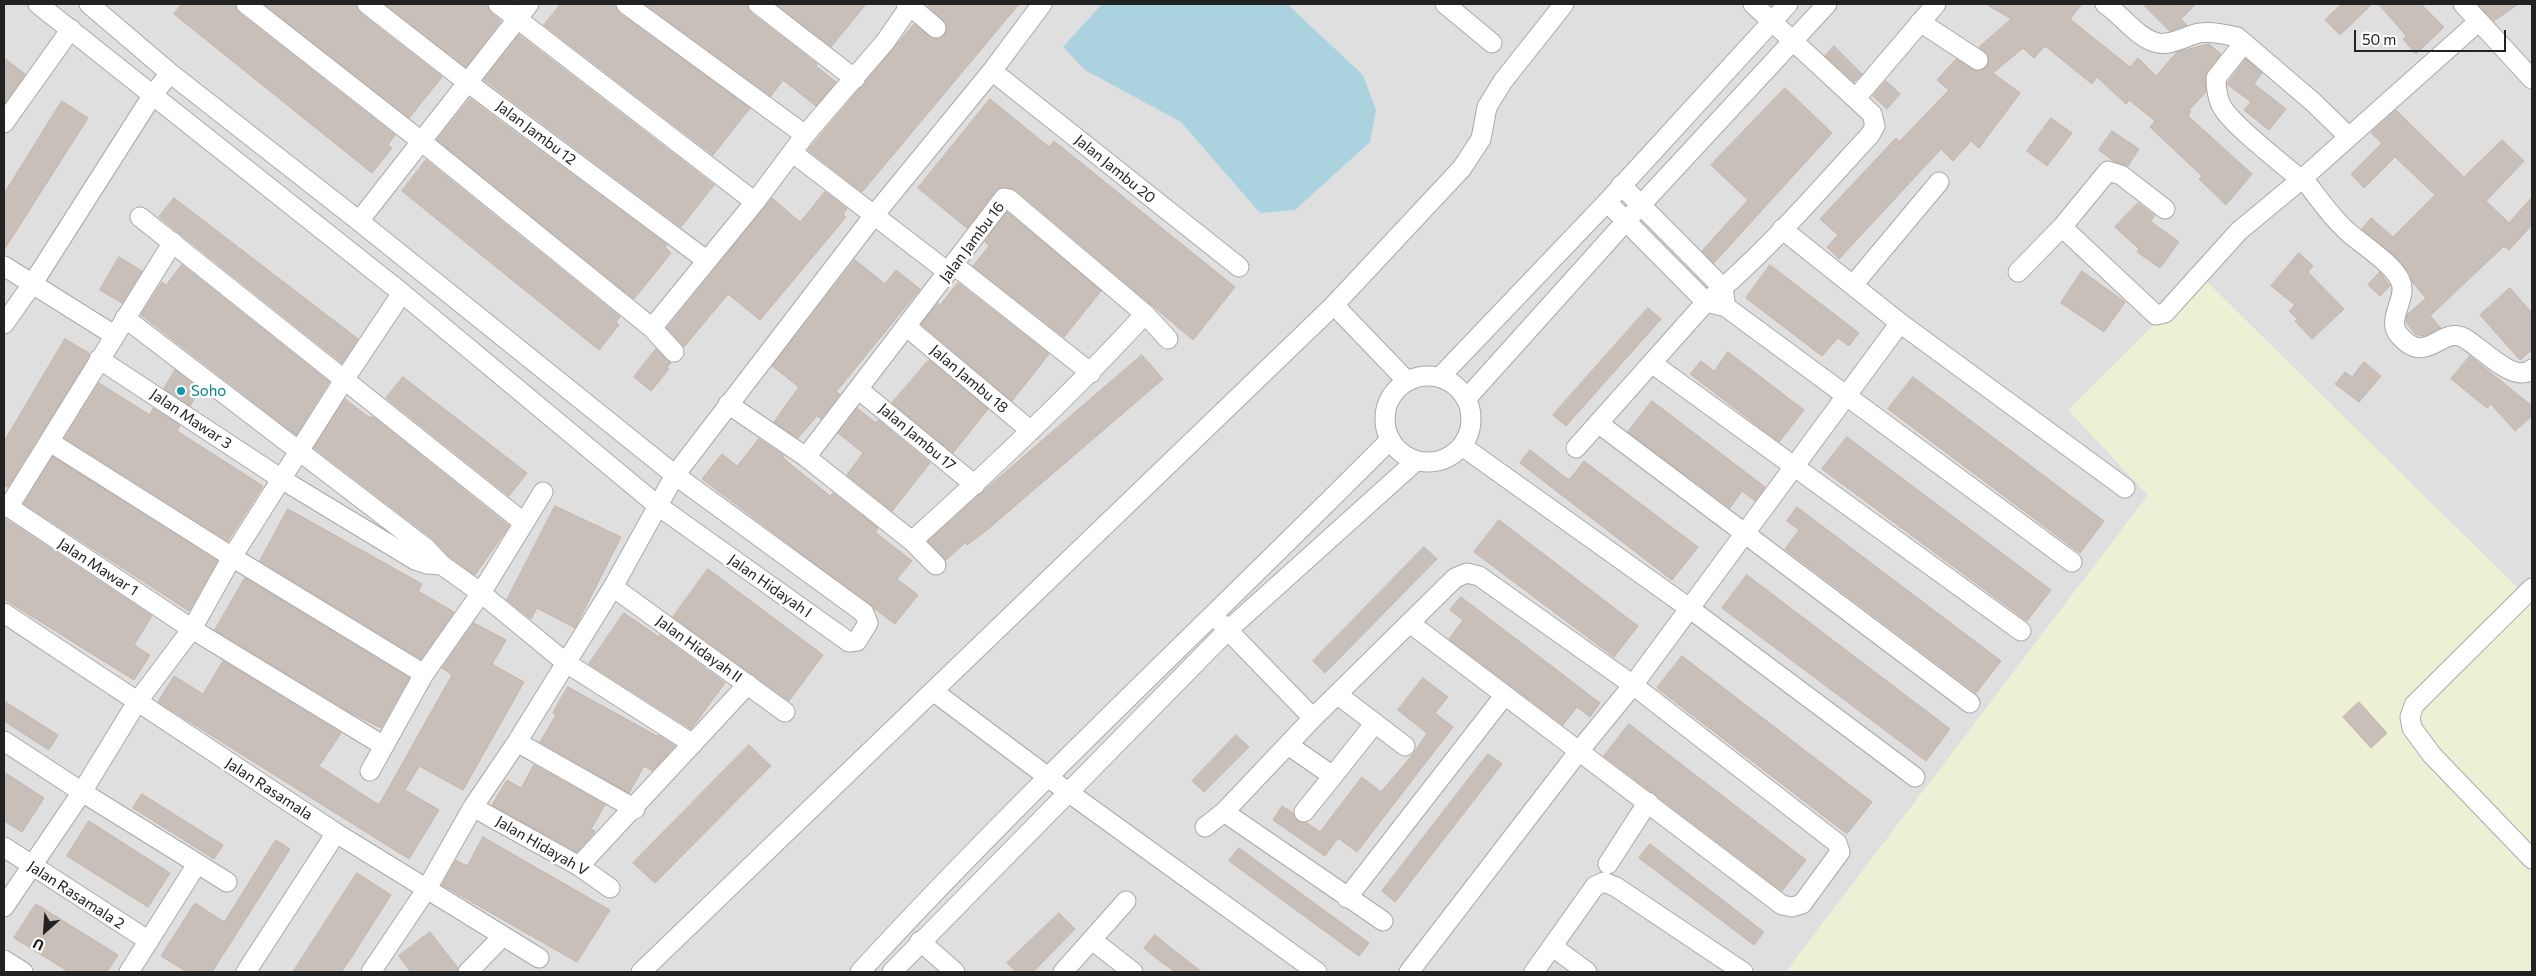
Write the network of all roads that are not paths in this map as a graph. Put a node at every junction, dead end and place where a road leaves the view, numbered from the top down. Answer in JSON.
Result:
{"nodes":[{"id":1,"x":38,"y":4,"type":"edge"},
{"id":2,"x":89,"y":4,"type":"edge"},
{"id":3,"x":246,"y":4,"type":"edge"},
{"id":4,"x":367,"y":4,"type":"edge"},
{"id":5,"x":498,"y":4,"type":"edge"},
{"id":6,"x":528,"y":4,"type":"edge"},
{"id":7,"x":626,"y":4,"type":"edge"},
{"id":8,"x":758,"y":4,"type":"edge"},
{"id":9,"x":1042,"y":4,"type":"edge"},
{"id":10,"x":1445,"y":4,"type":"edge"},
{"id":11,"x":1564,"y":4,"type":"edge"},
{"id":12,"x":1753,"y":4,"type":"edge"},
{"id":13,"x":1788,"y":4,"type":"edge"},
{"id":14,"x":1827,"y":4,"type":"edge"},
{"id":15,"x":1936,"y":4,"type":"edge"},
{"id":16,"x":2105,"y":4,"type":"edge"},
{"id":17,"x":2463,"y":4,"type":"edge"},
{"id":18,"x":908,"y":5,"type":"edge"},
{"id":19,"x":517,"y":19,"type":"junction"},
{"id":20,"x":1772,"y":21,"type":"junction"},
{"id":21,"x":1920,"y":22,"type":"junction"},
{"id":22,"x":2478,"y":22,"type":"junction"},
{"id":23,"x":936,"y":28,"type":"dead end"},
{"id":24,"x":71,"y":29,"type":"junction"},
{"id":25,"x":1792,"y":42,"type":"junction"},
{"id":26,"x":1492,"y":43,"type":"dead end"},
{"id":27,"x":2244,"y":43,"type":"junction"},
{"id":28,"x":1978,"y":60,"type":"dead end"},
{"id":29,"x":992,"y":71,"type":"junction"},
{"id":30,"x":170,"y":73,"type":"junction"},
{"id":31,"x":2532,"y":78,"type":"edge"},
{"id":32,"x":855,"y":79,"type":"junction"},
{"id":33,"x":467,"y":82,"type":"junction"},
{"id":34,"x":152,"y":96,"type":"junction"},
{"id":35,"x":1856,"y":98,"type":"junction"},
{"id":36,"x":6,"y":115,"type":"edge"},
{"id":37,"x":806,"y":135,"type":"junction"},
{"id":38,"x":2349,"y":137,"type":"junction"},
{"id":39,"x":421,"y":141,"type":"junction"},
{"id":40,"x":793,"y":153,"type":"junction"},
{"id":41,"x":2302,"y":179,"type":"junction"},
{"id":42,"x":1939,"y":182,"type":"dead end"},
{"id":43,"x":1621,"y":186,"type":"junction"},
{"id":44,"x":756,"y":202,"type":"junction"},
{"id":45,"x":1607,"y":202,"type":"junction"},
{"id":46,"x":1641,"y":206,"type":"junction"},
{"id":47,"x":2165,"y":210,"type":"dead end"},
{"id":48,"x":875,"y":214,"type":"junction"},
{"id":49,"x":140,"y":217,"type":"dead end"},
{"id":50,"x":1627,"y":220,"type":"junction"},
{"id":51,"x":359,"y":221,"type":"junction"},
{"id":52,"x":2062,"y":227,"type":"junction"},
{"id":53,"x":1782,"y":229,"type":"junction"},
{"id":54,"x":173,"y":242,"type":"junction"},
{"id":55,"x":706,"y":260,"type":"junction"},
{"id":56,"x":4,"y":266,"type":"edge"},
{"id":57,"x":951,"y":268,"type":"junction"},
{"id":58,"x":1239,"y":268,"type":"dead end"},
{"id":59,"x":2018,"y":272,"type":"dead end"},
{"id":60,"x":33,"y":283,"type":"junction"},
{"id":61,"x":1853,"y":285,"type":"junction"},
{"id":62,"x":1723,"y":288,"type":"junction"},
{"id":63,"x":402,"y":293,"type":"junction"},
{"id":64,"x":1706,"y":302,"type":"junction"},
{"id":65,"x":1334,"y":305,"type":"junction"},
{"id":66,"x":1726,"y":307,"type":"junction"},
{"id":67,"x":1145,"y":314,"type":"junction"},
{"id":68,"x":125,"y":318,"type":"junction"},
{"id":69,"x":4,"y":324,"type":"edge"},
{"id":70,"x":1900,"y":324,"type":"junction"},
{"id":71,"x":907,"y":327,"type":"junction"},
{"id":72,"x":652,"y":328,"type":"junction"},
{"id":73,"x":114,"y":335,"type":"junction"},
{"id":74,"x":1168,"y":339,"type":"dead end"},
{"id":75,"x":674,"y":352,"type":"dead end"},
{"id":76,"x":99,"y":358,"type":"junction"},
{"id":77,"x":1653,"y":364,"type":"junction"},
{"id":78,"x":2532,"y":369,"type":"edge"},
{"id":79,"x":1091,"y":373,"type":"junction"},
{"id":80,"x":1440,"y":377,"type":"junction"},
{"id":81,"x":344,"y":380,"type":"junction"},
{"id":82,"x":1407,"y":381,"type":"junction"},
{"id":83,"x":858,"y":389,"type":"junction"},
{"id":84,"x":1846,"y":397,"type":"junction"},
{"id":85,"x":1466,"y":398,"type":"junction"},
{"id":86,"x":728,"y":404,"type":"junction"},
{"id":87,"x":1598,"y":423,"type":"junction"},
{"id":88,"x":1031,"y":431,"type":"junction"},
{"id":89,"x":1390,"y":440,"type":"junction"},
{"id":90,"x":50,"y":442,"type":"junction"},
{"id":91,"x":1462,"y":446,"type":"junction"},
{"id":92,"x":1576,"y":448,"type":"dead end"},
{"id":93,"x":299,"y":452,"type":"junction"},
{"id":94,"x":806,"y":457,"type":"junction"},
{"id":95,"x":1416,"y":461,"type":"junction"},
{"id":96,"x":1794,"y":467,"type":"junction"},
{"id":97,"x":675,"y":475,"type":"junction"},
{"id":98,"x":283,"y":480,"type":"junction"},
{"id":99,"x":975,"y":485,"type":"junction"},
{"id":100,"x":2125,"y":488,"type":"dead end"},
{"id":101,"x":543,"y":492,"type":"dead end"},
{"id":102,"x":657,"y":505,"type":"junction"},
{"id":103,"x":6,"y":506,"type":"edge"},
{"id":104,"x":523,"y":522,"type":"junction"},
{"id":105,"x":1743,"y":534,"type":"junction"},
{"id":106,"x":912,"y":541,"type":"junction"},
{"id":107,"x":232,"y":558,"type":"junction"},
{"id":108,"x":2072,"y":562,"type":"dead end"},
{"id":109,"x":442,"y":565,"type":"junction"},
{"id":110,"x":936,"y":565,"type":"dead end"},
{"id":111,"x":613,"y":587,"type":"junction"},
{"id":112,"x":2532,"y":588,"type":"edge"},
{"id":113,"x":481,"y":593,"type":"junction"},
{"id":114,"x":1689,"y":608,"type":"junction"},
{"id":115,"x":4,"y":613,"type":"edge"},
{"id":116,"x":1214,"y":615,"type":"junction"},
{"id":117,"x":1411,"y":624,"type":"junction"},
{"id":118,"x":192,"y":629,"type":"junction"},
{"id":119,"x":1227,"y":631,"type":"junction"},
{"id":120,"x":2020,"y":631,"type":"dead end"},
{"id":121,"x":565,"y":662,"type":"junction"},
{"id":122,"x":424,"y":674,"type":"junction"},
{"id":123,"x":748,"y":684,"type":"junction"},
{"id":124,"x":1633,"y":685,"type":"junction"},
{"id":125,"x":933,"y":691,"type":"junction"},
{"id":126,"x":1338,"y":695,"type":"junction"},
{"id":127,"x":1504,"y":696,"type":"junction"},
{"id":128,"x":137,"y":702,"type":"junction"},
{"id":129,"x":1970,"y":703,"type":"dead end"},
{"id":130,"x":785,"y":712,"type":"dead end"},
{"id":131,"x":1313,"y":718,"type":"junction"},
{"id":132,"x":1375,"y":723,"type":"junction"},
{"id":133,"x":4,"y":741,"type":"edge"},
{"id":134,"x":517,"y":742,"type":"junction"},
{"id":135,"x":692,"y":744,"type":"junction"},
{"id":136,"x":1288,"y":745,"type":"junction"},
{"id":137,"x":384,"y":746,"type":"junction"},
{"id":138,"x":1405,"y":746,"type":"dead end"},
{"id":139,"x":1579,"y":750,"type":"junction"},
{"id":140,"x":370,"y":771,"type":"dead end"},
{"id":141,"x":1334,"y":776,"type":"junction"},
{"id":142,"x":1915,"y":776,"type":"dead end"},
{"id":143,"x":1049,"y":778,"type":"junction"},
{"id":144,"x":82,"y":792,"type":"junction"},
{"id":145,"x":1068,"y":792,"type":"junction"},
{"id":146,"x":1648,"y":802,"type":"junction"},
{"id":147,"x":473,"y":807,"type":"junction"},
{"id":148,"x":635,"y":808,"type":"junction"},
{"id":149,"x":1224,"y":812,"type":"junction"},
{"id":150,"x":1304,"y":812,"type":"dead end"},
{"id":151,"x":1205,"y":828,"type":"dead end"},
{"id":152,"x":336,"y":833,"type":"junction"},
{"id":153,"x":4,"y":847,"type":"edge"},
{"id":154,"x":2532,"y":859,"type":"edge"},
{"id":155,"x":196,"y":864,"type":"junction"},
{"id":156,"x":1608,"y":864,"type":"dead end"},
{"id":157,"x":31,"y":865,"type":"junction"},
{"id":158,"x":579,"y":866,"type":"junction"},
{"id":159,"x":227,"y":882,"type":"dead end"},
{"id":160,"x":610,"y":888,"type":"dead end"},
{"id":161,"x":426,"y":890,"type":"junction"},
{"id":162,"x":1347,"y":898,"type":"junction"},
{"id":163,"x":1126,"y":901,"type":"dead end"},
{"id":164,"x":4,"y":907,"type":"edge"},
{"id":165,"x":1383,"y":921,"type":"dead end"},
{"id":166,"x":502,"y":937,"type":"junction"},
{"id":167,"x":1092,"y":940,"type":"junction"},
{"id":168,"x":149,"y":941,"type":"junction"},
{"id":169,"x":920,"y":941,"type":"junction"},
{"id":170,"x":1552,"y":947,"type":"junction"},
{"id":171,"x":539,"y":958,"type":"dead end"},
{"id":172,"x":4,"y":960,"type":"edge"},
{"id":173,"x":23,"y":972,"type":"edge"},
{"id":174,"x":129,"y":972,"type":"edge"},
{"id":175,"x":246,"y":972,"type":"edge"},
{"id":176,"x":370,"y":972,"type":"edge"},
{"id":177,"x":468,"y":972,"type":"edge"},
{"id":178,"x":640,"y":972,"type":"edge"},
{"id":179,"x":860,"y":972,"type":"edge"},
{"id":180,"x":892,"y":972,"type":"edge"},
{"id":181,"x":955,"y":972,"type":"edge"},
{"id":182,"x":1062,"y":972,"type":"edge"},
{"id":183,"x":1133,"y":972,"type":"edge"},
{"id":184,"x":1317,"y":972,"type":"edge"},
{"id":185,"x":1409,"y":972,"type":"edge"},
{"id":186,"x":1534,"y":972,"type":"edge"},
{"id":187,"x":1587,"y":972,"type":"edge"},
{"id":188,"x":1743,"y":972,"type":"edge"}],
"edges":[{"from":1,"to":24,"type":"street"},
{"from":2,"to":30,"type":"street"},
{"from":3,"to":39,"type":"street"},
{"from":4,"to":33,"type":"street","name":"Jalan Jambu 12"},
{"from":5,"to":19,"type":"street"},
{"from":6,"to":19,"type":"street"},
{"from":7,"to":37,"type":"street"},
{"from":8,"to":32,"type":"street"},
{"from":9,"to":29,"type":"street"},
{"from":10,"to":26,"type":"street"},
{"from":11,"to":65,"type":"street"},
{"from":12,"to":20,"type":"street"},
{"from":13,"to":20,"type":"street"},
{"from":14,"to":25,"type":"street"},
{"from":15,"to":21,"type":"street"},
{"from":16,"to":27,"type":"street"},
{"from":17,"to":22,"type":"street"},
{"from":18,"to":23,"type":"street"},
{"from":18,"to":32,"type":"street"},
{"from":19,"to":33,"type":"street"},
{"from":19,"to":44,"type":"street"},
{"from":20,"to":25,"type":"street"},
{"from":20,"to":43,"type":"street"},
{"from":21,"to":28,"type":"street"},
{"from":21,"to":35,"type":"street"},
{"from":22,"to":31,"type":"street"},
{"from":22,"to":38,"type":"street"},
{"from":24,"to":34,"type":"street"},
{"from":24,"to":36,"type":"street"},
{"from":25,"to":35,"type":"street"},
{"from":25,"to":46,"type":"street"},
{"from":27,"to":38,"type":"street"},
{"from":27,"to":41,"type":"street"},
{"from":29,"to":48,"type":"street"},
{"from":29,"to":58,"type":"street","name":"Jalan Jambu 20"},
{"from":30,"to":34,"type":"street"},
{"from":30,"to":51,"type":"street"},
{"from":32,"to":37,"type":"street"},
{"from":33,"to":39,"type":"street"},
{"from":33,"to":55,"type":"street","name":"Jalan Jambu 12"},
{"from":34,"to":60,"type":"street"},
{"from":34,"to":63,"type":"street"},
{"from":35,"to":53,"type":"street"},
{"from":37,"to":40,"type":"street"},
{"from":38,"to":41,"type":"street"},
{"from":39,"to":51,"type":"street"},
{"from":39,"to":72,"type":"street"},
{"from":40,"to":44,"type":"street"},
{"from":40,"to":48,"type":"street"},
{"from":41,"to":52,"type":"street"},
{"from":41,"to":78,"type":"street"},
{"from":42,"to":61,"type":"street"},
{"from":43,"to":45,"type":"street"},
{"from":43,"to":46,"type":"street"},
{"from":44,"to":55,"type":"street"},
{"from":45,"to":50,"type":"street"},
{"from":45,"to":80,"type":"street"},
{"from":46,"to":50,"type":"street"},
{"from":46,"to":62,"type":"street"},
{"from":47,"to":52,"type":"street"},
{"from":48,"to":57,"type":"street"},
{"from":48,"to":86,"type":"street"},
{"from":49,"to":54,"type":"street"},
{"from":50,"to":64,"type":"street"},
{"from":50,"to":85,"type":"street"},
{"from":51,"to":97,"type":"street"},
{"from":52,"to":59,"type":"street"},
{"from":53,"to":61,"type":"street"},
{"from":53,"to":62,"type":"street"},
{"from":54,"to":68,"type":"street"},
{"from":54,"to":81,"type":"street"},
{"from":55,"to":72,"type":"street"},
{"from":56,"to":60,"type":"street"},
{"from":57,"to":67,"type":"street","name":"Jalan Jambu 16"},
{"from":57,"to":71,"type":"street","name":"Jalan Jambu 16"},
{"from":57,"to":79,"type":"street"},
{"from":60,"to":69,"type":"street"},
{"from":60,"to":73,"type":"street"},
{"from":61,"to":70,"type":"street"},
{"from":62,"to":64,"type":"street"},
{"from":62,"to":66,"type":"street"},
{"from":63,"to":81,"type":"street"},
{"from":63,"to":102,"type":"street"},
{"from":64,"to":66,"type":"street"},
{"from":64,"to":77,"type":"street"},
{"from":65,"to":82,"type":"street"},
{"from":65,"to":125,"type":"street"},
{"from":66,"to":84,"type":"street"},
{"from":67,"to":74,"type":"street","name":"Jalan Jambu 16"},
{"from":67,"to":79,"type":"street"},
{"from":68,"to":73,"type":"street"},
{"from":68,"to":93,"type":"street"},
{"from":70,"to":84,"type":"street"},
{"from":70,"to":100,"type":"street"},
{"from":71,"to":83,"type":"street","name":"Jalan Jambu 16"},
{"from":71,"to":88,"type":"street","name":"Jalan Jambu 18"},
{"from":72,"to":75,"type":"street"},
{"from":73,"to":76,"type":"street"},
{"from":76,"to":90,"type":"street"},
{"from":76,"to":98,"type":"street","name":"Jalan Mawar 3"},
{"from":77,"to":87,"type":"street"},
{"from":77,"to":96,"type":"street"},
{"from":79,"to":88,"type":"street"},
{"from":80,"to":82,"type":"street"},
{"from":80,"to":85,"type":"street"},
{"from":81,"to":93,"type":"street"},
{"from":81,"to":104,"type":"street"},
{"from":82,"to":89,"type":"street"},
{"from":83,"to":94,"type":"street","name":"Jalan Jambu 16"},
{"from":83,"to":99,"type":"street","name":"Jalan Jambu 17"},
{"from":84,"to":96,"type":"street"},
{"from":84,"to":108,"type":"street"},
{"from":85,"to":91,"type":"street"},
{"from":86,"to":94,"type":"street"},
{"from":86,"to":97,"type":"street"},
{"from":87,"to":92,"type":"street"},
{"from":87,"to":105,"type":"street"},
{"from":88,"to":99,"type":"street"},
{"from":89,"to":95,"type":"street"},
{"from":89,"to":116,"type":"street"},
{"from":90,"to":103,"type":"street"},
{"from":90,"to":107,"type":"street"},
{"from":91,"to":95,"type":"street"},
{"from":91,"to":114,"type":"street"},
{"from":93,"to":98,"type":"street"},
{"from":93,"to":109,"type":"street"},
{"from":94,"to":106,"type":"street"},
{"from":95,"to":119,"type":"street"},
{"from":96,"to":105,"type":"street"},
{"from":96,"to":120,"type":"street"},
{"from":97,"to":102,"type":"street"},
{"from":97,"to":102,"type":"street","name":"Jalan Hidayah I"},
{"from":98,"to":107,"type":"street"},
{"from":98,"to":109,"type":"street","name":"Jalan Mawar 3"},
{"from":99,"to":106,"type":"street"},
{"from":101,"to":104,"type":"street"},
{"from":102,"to":111,"type":"street"},
{"from":103,"to":118,"type":"street","name":"Jalan Mawar 1"},
{"from":104,"to":113,"type":"street"},
{"from":105,"to":114,"type":"street"},
{"from":105,"to":129,"type":"street"},
{"from":106,"to":110,"type":"street"},
{"from":107,"to":118,"type":"street"},
{"from":107,"to":122,"type":"street"},
{"from":109,"to":113,"type":"street"},
{"from":111,"to":121,"type":"street"},
{"from":111,"to":123,"type":"street","name":"Jalan Hidayah II"},
{"from":112,"to":154,"type":"street"},
{"from":113,"to":121,"type":"street"},
{"from":113,"to":122,"type":"street"},
{"from":114,"to":124,"type":"street"},
{"from":114,"to":142,"type":"street"},
{"from":115,"to":128,"type":"street","name":"Jalan Rasamala"},
{"from":116,"to":119,"type":"street"},
{"from":116,"to":143,"type":"street"},
{"from":117,"to":124,"type":"street"},
{"from":117,"to":126,"type":"street"},
{"from":117,"to":127,"type":"street"},
{"from":118,"to":128,"type":"street"},
{"from":118,"to":137,"type":"street","name":"Jalan Mawar 1"},
{"from":119,"to":131,"type":"street"},
{"from":119,"to":145,"type":"street"},
{"from":121,"to":134,"type":"street"},
{"from":121,"to":135,"type":"street"},
{"from":122,"to":137,"type":"street"},
{"from":123,"to":130,"type":"street","name":"Jalan Hidayah II"},
{"from":123,"to":135,"type":"street"},
{"from":124,"to":139,"type":"street"},
{"from":124,"to":146,"type":"street"},
{"from":125,"to":143,"type":"street"},
{"from":125,"to":178,"type":"street"},
{"from":126,"to":131,"type":"street"},
{"from":126,"to":132,"type":"street"},
{"from":127,"to":139,"type":"street"},
{"from":127,"to":162,"type":"street"},
{"from":128,"to":144,"type":"street"},
{"from":128,"to":152,"type":"street","name":"Jalan Rasamala"},
{"from":131,"to":136,"type":"street"},
{"from":132,"to":138,"type":"street"},
{"from":132,"to":141,"type":"street"},
{"from":133,"to":144,"type":"street"},
{"from":134,"to":147,"type":"street"},
{"from":134,"to":148,"type":"street"},
{"from":135,"to":148,"type":"street"},
{"from":136,"to":141,"type":"street"},
{"from":136,"to":149,"type":"street"},
{"from":137,"to":140,"type":"street"},
{"from":139,"to":146,"type":"street"},
{"from":139,"to":185,"type":"street"},
{"from":141,"to":150,"type":"street"},
{"from":143,"to":145,"type":"street"},
{"from":143,"to":179,"type":"street"},
{"from":144,"to":155,"type":"street"},
{"from":144,"to":157,"type":"street"},
{"from":145,"to":169,"type":"street"},
{"from":145,"to":184,"type":"street"},
{"from":146,"to":156,"type":"street"},
{"from":147,"to":158,"type":"street","name":"Jalan Hidayah V"},
{"from":147,"to":161,"type":"street"},
{"from":148,"to":158,"type":"street"},
{"from":149,"to":151,"type":"street"},
{"from":149,"to":162,"type":"street"},
{"from":152,"to":161,"type":"street","name":"Jalan Rasamala"},
{"from":152,"to":175,"type":"street"},
{"from":153,"to":157,"type":"street","name":"Jalan Rasamala 2"},
{"from":155,"to":159,"type":"street"},
{"from":155,"to":168,"type":"street"},
{"from":157,"to":164,"type":"street"},
{"from":157,"to":168,"type":"street","name":"Jalan Rasamala 2"},
{"from":158,"to":160,"type":"street","name":"Jalan Hidayah V"},
{"from":161,"to":166,"type":"street","name":"Jalan Rasamala"},
{"from":161,"to":176,"type":"street"},
{"from":162,"to":165,"type":"street"},
{"from":163,"to":167,"type":"street"},
{"from":166,"to":171,"type":"street","name":"Jalan Rasamala"},
{"from":166,"to":177,"type":"street"},
{"from":167,"to":182,"type":"street"},
{"from":167,"to":183,"type":"street"},
{"from":168,"to":174,"type":"street"},
{"from":169,"to":180,"type":"street"},
{"from":169,"to":181,"type":"street"},
{"from":170,"to":186,"type":"street"},
{"from":170,"to":187,"type":"street"},
{"from":170,"to":188,"type":"street"},
{"from":172,"to":173,"type":"street"}]}
